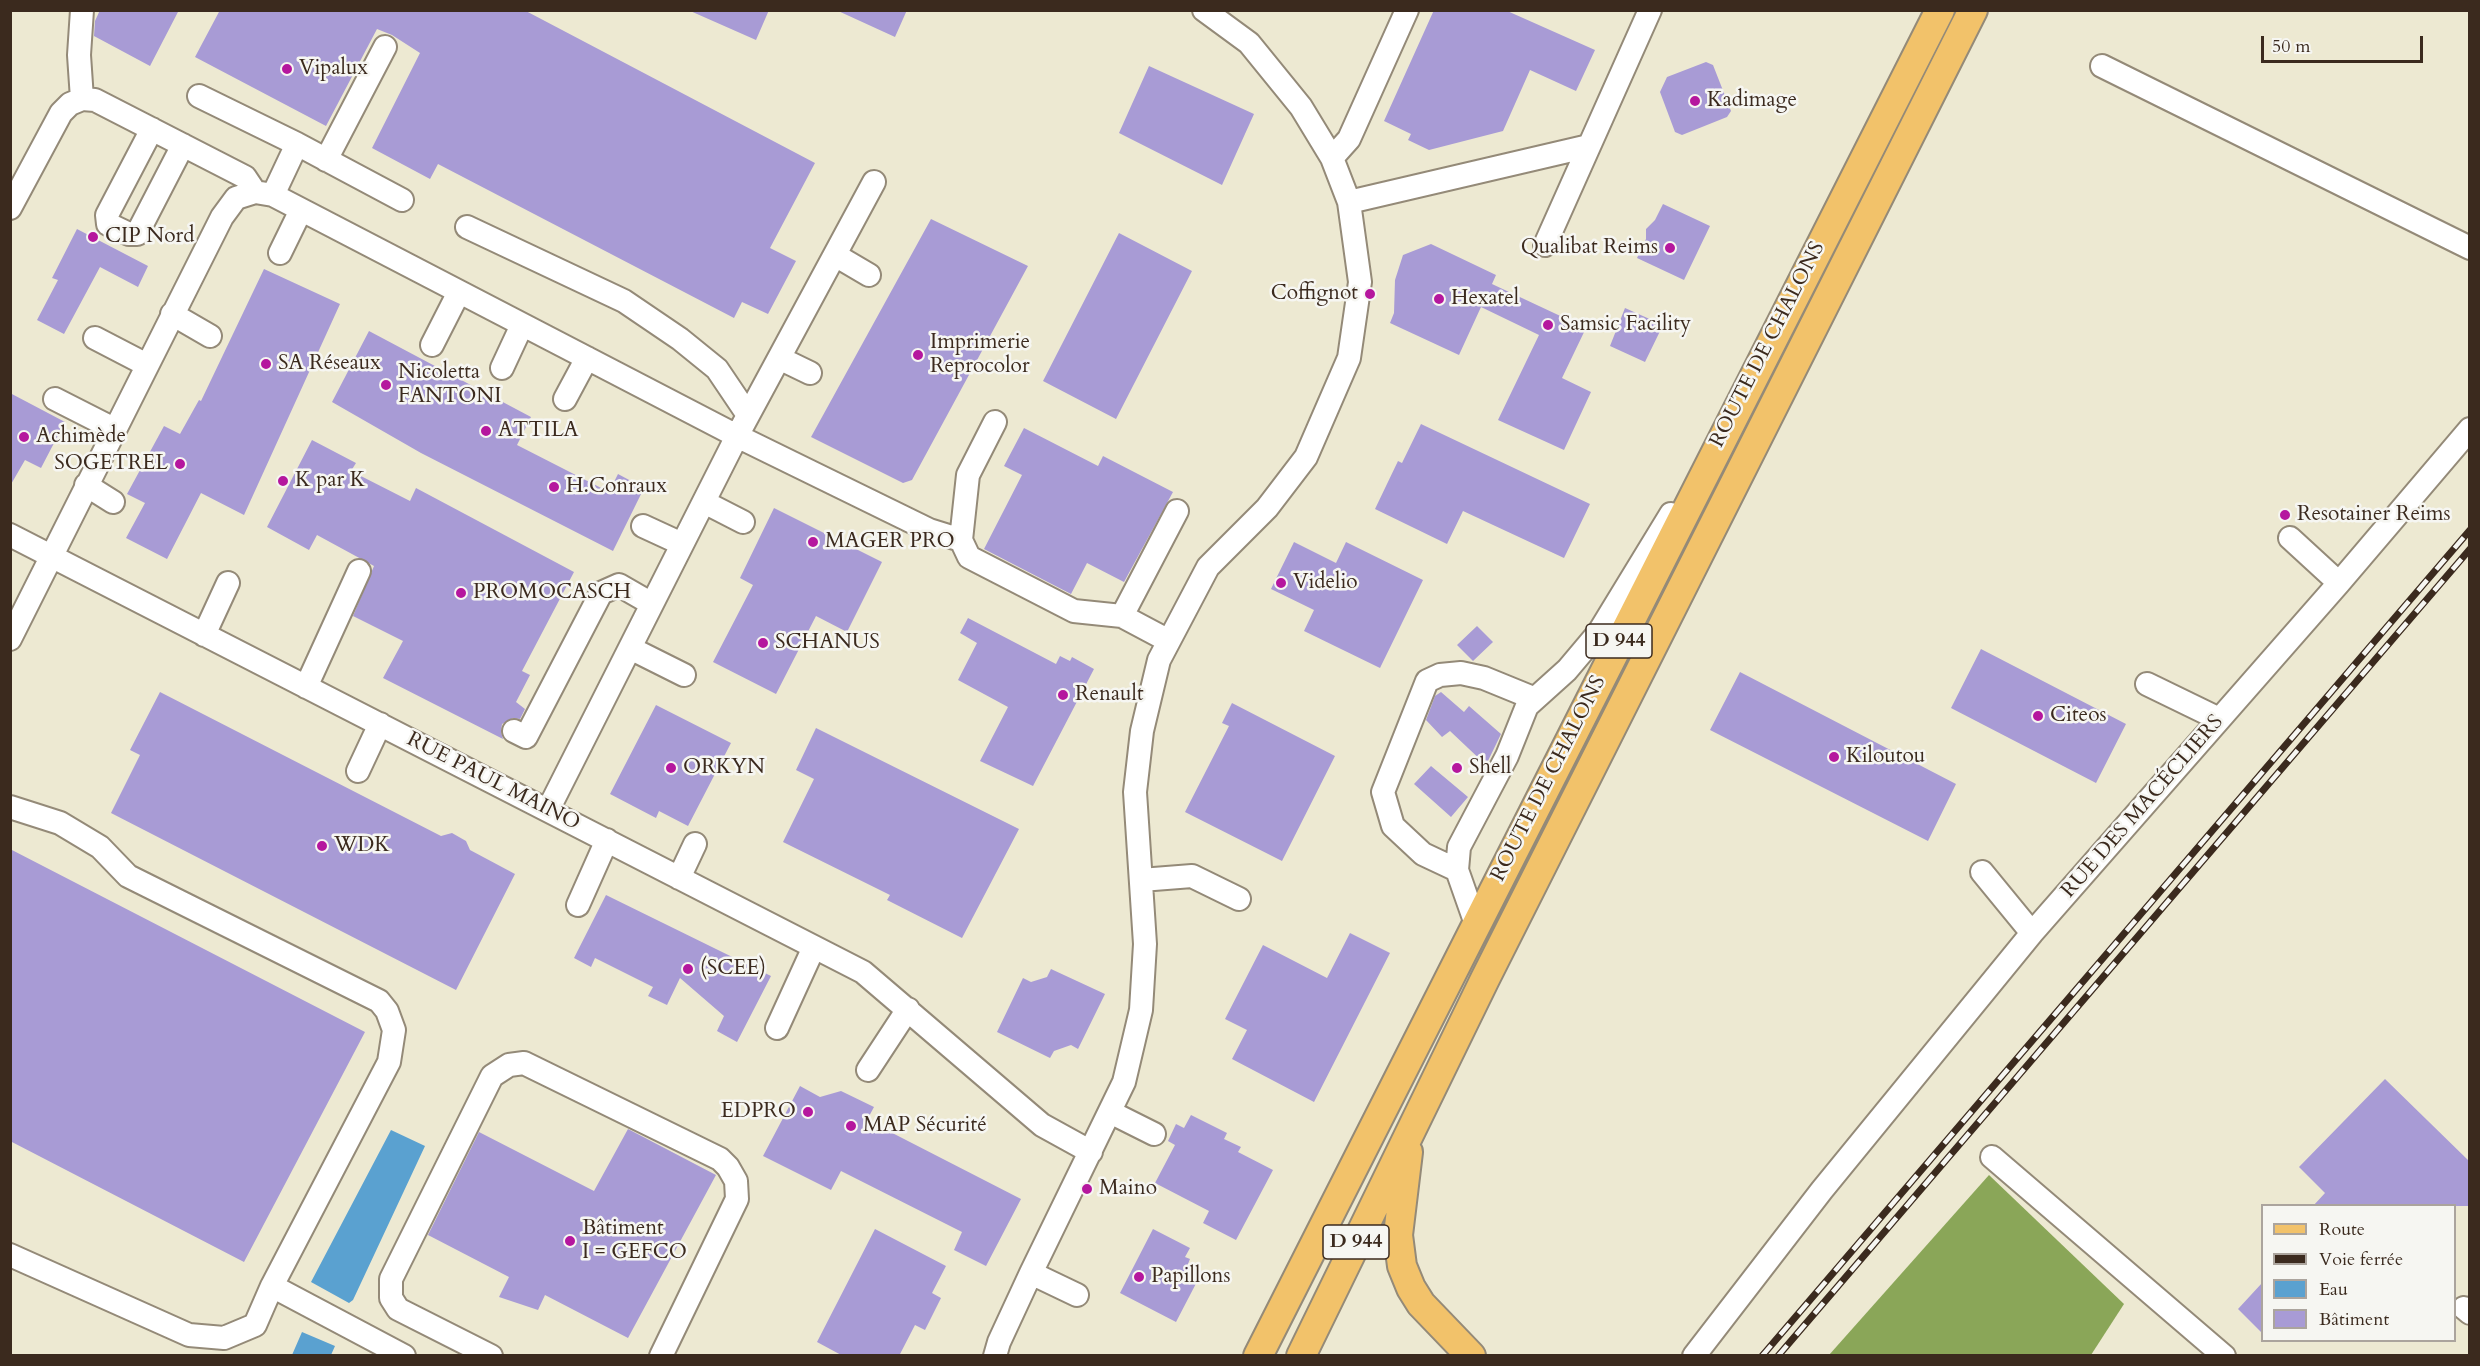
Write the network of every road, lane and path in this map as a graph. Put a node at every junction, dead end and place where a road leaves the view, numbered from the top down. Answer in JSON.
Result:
{"nodes":[{"id":1,"x":82,"y":10,"type":"edge"},
{"id":2,"x":1204,"y":10,"type":"edge"},
{"id":3,"x":1407,"y":10,"type":"edge"},
{"id":4,"x":1650,"y":10,"type":"edge"},
{"id":5,"x":1940,"y":10,"type":"edge"},
{"id":6,"x":1973,"y":10,"type":"edge"},
{"id":7,"x":385,"y":47,"type":"dead end"},
{"id":8,"x":2102,"y":66,"type":"dead end"},
{"id":9,"x":200,"y":96,"type":"dead end"},
{"id":10,"x":82,"y":99,"type":"junction"},
{"id":11,"x":152,"y":129,"type":"junction"},
{"id":12,"x":297,"y":144,"type":"junction"},
{"id":13,"x":183,"y":145,"type":"junction"},
{"id":14,"x":1589,"y":146,"type":"junction"},
{"id":15,"x":1332,"y":158,"type":"junction"},
{"id":16,"x":327,"y":160,"type":"junction"},
{"id":17,"x":874,"y":182,"type":"dead end"},
{"id":18,"x":264,"y":193,"type":"junction"},
{"id":19,"x":402,"y":200,"type":"dead end"},
{"id":20,"x":1349,"y":202,"type":"junction"},
{"id":21,"x":10,"y":208,"type":"edge"},
{"id":22,"x":301,"y":210,"type":"junction"},
{"id":23,"x":467,"y":227,"type":"dead end"},
{"id":24,"x":1545,"y":245,"type":"dead end"},
{"id":25,"x":2469,"y":248,"type":"edge"},
{"id":26,"x":280,"y":253,"type":"dead end"},
{"id":27,"x":835,"y":255,"type":"junction"},
{"id":28,"x":869,"y":275,"type":"dead end"},
{"id":29,"x":459,"y":292,"type":"junction"},
{"id":30,"x":172,"y":314,"type":"junction"},
{"id":31,"x":522,"y":325,"type":"junction"},
{"id":32,"x":210,"y":336,"type":"dead end"},
{"id":33,"x":95,"y":338,"type":"dead end"},
{"id":34,"x":432,"y":345,"type":"dead end"},
{"id":35,"x":587,"y":358,"type":"junction"},
{"id":36,"x":779,"y":358,"type":"junction"},
{"id":37,"x":147,"y":365,"type":"junction"},
{"id":38,"x":502,"y":368,"type":"dead end"},
{"id":39,"x":810,"y":373,"type":"dead end"},
{"id":40,"x":55,"y":399,"type":"dead end"},
{"id":41,"x":565,"y":399,"type":"dead end"},
{"id":42,"x":1736,"y":408,"type":"junction"},
{"id":43,"x":748,"y":415,"type":"junction"},
{"id":44,"x":995,"y":422,"type":"dead end"},
{"id":45,"x":114,"y":429,"type":"junction"},
{"id":46,"x":2469,"y":429,"type":"edge"},
{"id":47,"x":737,"y":436,"type":"junction"},
{"id":48,"x":86,"y":485,"type":"junction"},
{"id":49,"x":113,"y":502,"type":"dead end"},
{"id":50,"x":704,"y":502,"type":"junction"},
{"id":51,"x":1177,"y":511,"type":"dead end"},
{"id":52,"x":743,"y":522,"type":"dead end"},
{"id":53,"x":643,"y":526,"type":"dead end"},
{"id":54,"x":10,"y":535,"type":"edge"},
{"id":55,"x":2290,"y":538,"type":"dead end"},
{"id":56,"x":961,"y":540,"type":"junction"},
{"id":57,"x":682,"y":544,"type":"junction"},
{"id":58,"x":51,"y":557,"type":"junction"},
{"id":59,"x":359,"y":571,"type":"dead end"},
{"id":60,"x":228,"y":583,"type":"dead end"},
{"id":61,"x":2339,"y":583,"type":"junction"},
{"id":62,"x":652,"y":604,"type":"junction"},
{"id":63,"x":1122,"y":616,"type":"junction"},
{"id":64,"x":204,"y":635,"type":"junction"},
{"id":65,"x":10,"y":639,"type":"edge"},
{"id":66,"x":1169,"y":641,"type":"junction"},
{"id":67,"x":630,"y":648,"type":"junction"},
{"id":68,"x":684,"y":675,"type":"dead end"},
{"id":69,"x":2147,"y":684,"type":"dead end"},
{"id":70,"x":306,"y":687,"type":"junction"},
{"id":71,"x":1533,"y":698,"type":"junction"},
{"id":72,"x":2219,"y":719,"type":"junction"},
{"id":73,"x":380,"y":724,"type":"junction"},
{"id":74,"x":514,"y":731,"type":"dead end"},
{"id":75,"x":358,"y":771,"type":"dead end"},
{"id":76,"x":10,"y":807,"type":"edge"},
{"id":77,"x":548,"y":810,"type":"junction"},
{"id":78,"x":607,"y":840,"type":"junction"},
{"id":79,"x":695,"y":844,"type":"dead end"},
{"id":80,"x":1457,"y":870,"type":"junction"},
{"id":81,"x":1982,"y":872,"type":"dead end"},
{"id":82,"x":679,"y":878,"type":"junction"},
{"id":83,"x":1141,"y":880,"type":"junction"},
{"id":84,"x":1239,"y":899,"type":"dead end"},
{"id":85,"x":578,"y":905,"type":"dead end"},
{"id":86,"x":1476,"y":924,"type":"junction"},
{"id":87,"x":2032,"y":933,"type":"junction"},
{"id":88,"x":814,"y":947,"type":"junction"},
{"id":89,"x":908,"y":1009,"type":"junction"},
{"id":90,"x":777,"y":1028,"type":"dead end"},
{"id":91,"x":868,"y":1070,"type":"dead end"},
{"id":92,"x":1110,"y":1112,"type":"junction"},
{"id":93,"x":1411,"y":1128,"type":"junction"},
{"id":94,"x":1154,"y":1134,"type":"dead end"},
{"id":95,"x":1091,"y":1152,"type":"junction"},
{"id":96,"x":1992,"y":1157,"type":"dead end"},
{"id":97,"x":1822,"y":1190,"type":"junction"},
{"id":98,"x":10,"y":1255,"type":"edge"},
{"id":99,"x":1300,"y":1272,"type":"junction"},
{"id":100,"x":1031,"y":1273,"type":"junction"},
{"id":101,"x":272,"y":1286,"type":"junction"},
{"id":102,"x":1077,"y":1295,"type":"dead end"},
{"id":103,"x":404,"y":1356,"type":"edge"},
{"id":104,"x":491,"y":1356,"type":"edge"},
{"id":105,"x":661,"y":1356,"type":"edge"},
{"id":106,"x":995,"y":1356,"type":"edge"},
{"id":107,"x":1241,"y":1356,"type":"edge"},
{"id":108,"x":1258,"y":1356,"type":"edge"},
{"id":109,"x":1301,"y":1356,"type":"edge"},
{"id":110,"x":1471,"y":1356,"type":"edge"},
{"id":111,"x":1678,"y":1356,"type":"edge"},
{"id":112,"x":1694,"y":1356,"type":"edge"},
{"id":113,"x":2224,"y":1356,"type":"edge"}],
"edges":[{"from":1,"to":10,"type":"street"},
{"from":2,"to":15,"type":"street"},
{"from":3,"to":15,"type":"street"},
{"from":4,"to":14,"type":"street"},
{"from":5,"to":42,"type":"main road","name":"ROUTE DE CHALONS","number":"D 944"},
{"from":6,"to":93,"type":"main road","name":"ROUTE DE CHALONS","number":"D 944"},
{"from":7,"to":16,"type":"street"},
{"from":8,"to":25,"type":"street"},
{"from":9,"to":12,"type":"street"},
{"from":10,"to":11,"type":"street"},
{"from":10,"to":21,"type":"street"},
{"from":11,"to":13,"type":"street"},
{"from":11,"to":13,"type":"street"},
{"from":12,"to":16,"type":"street"},
{"from":12,"to":18,"type":"street"},
{"from":13,"to":18,"type":"street"},
{"from":14,"to":20,"type":"street"},
{"from":14,"to":24,"type":"street"},
{"from":15,"to":20,"type":"street"},
{"from":16,"to":19,"type":"street"},
{"from":17,"to":27,"type":"street"},
{"from":18,"to":22,"type":"street"},
{"from":18,"to":30,"type":"street"},
{"from":20,"to":66,"type":"street"},
{"from":22,"to":26,"type":"street"},
{"from":22,"to":29,"type":"street"},
{"from":23,"to":43,"type":"street"},
{"from":27,"to":28,"type":"street"},
{"from":27,"to":36,"type":"street"},
{"from":29,"to":31,"type":"street"},
{"from":29,"to":34,"type":"street"},
{"from":30,"to":32,"type":"street"},
{"from":30,"to":37,"type":"street"},
{"from":31,"to":35,"type":"street"},
{"from":31,"to":38,"type":"street"},
{"from":33,"to":37,"type":"street"},
{"from":35,"to":41,"type":"street"},
{"from":35,"to":47,"type":"street"},
{"from":36,"to":39,"type":"street"},
{"from":36,"to":43,"type":"street"},
{"from":37,"to":45,"type":"street"},
{"from":40,"to":45,"type":"street"},
{"from":42,"to":71,"type":"street"},
{"from":42,"to":86,"type":"main road","name":"ROUTE DE CHALONS","number":"D 944"},
{"from":43,"to":47,"type":"street"},
{"from":44,"to":56,"type":"street"},
{"from":45,"to":48,"type":"street"},
{"from":46,"to":61,"type":"street","name":"RUE DES MACÉCLIERS"},
{"from":47,"to":50,"type":"street"},
{"from":47,"to":56,"type":"street"},
{"from":48,"to":49,"type":"street"},
{"from":48,"to":58,"type":"street"},
{"from":50,"to":52,"type":"street"},
{"from":50,"to":57,"type":"street"},
{"from":51,"to":63,"type":"street"},
{"from":53,"to":57,"type":"street"},
{"from":54,"to":58,"type":"street","name":"RUE PAUL MAINO"},
{"from":55,"to":61,"type":"street"},
{"from":56,"to":63,"type":"street"},
{"from":57,"to":62,"type":"street"},
{"from":58,"to":64,"type":"street","name":"RUE PAUL MAINO"},
{"from":58,"to":65,"type":"street"},
{"from":59,"to":70,"type":"street"},
{"from":60,"to":64,"type":"street"},
{"from":61,"to":72,"type":"street","name":"RUE DES MACÉCLIERS"},
{"from":62,"to":67,"type":"street"},
{"from":62,"to":74,"type":"street"},
{"from":63,"to":66,"type":"street"},
{"from":64,"to":70,"type":"street","name":"RUE PAUL MAINO"},
{"from":66,"to":83,"type":"street"},
{"from":67,"to":68,"type":"street"},
{"from":67,"to":77,"type":"street"},
{"from":69,"to":72,"type":"street"},
{"from":70,"to":73,"type":"street","name":"RUE PAUL MAINO"},
{"from":71,"to":80,"type":"street"},
{"from":71,"to":80,"type":"street"},
{"from":72,"to":87,"type":"street","name":"RUE DES MACÉCLIERS"},
{"from":73,"to":75,"type":"street","name":"RUE PAUL MAINO"},
{"from":73,"to":77,"type":"street","name":"RUE PAUL MAINO"},
{"from":76,"to":101,"type":"street"},
{"from":77,"to":78,"type":"street","name":"RUE PAUL MAINO"},
{"from":78,"to":82,"type":"street","name":"RUE PAUL MAINO"},
{"from":78,"to":85,"type":"street"},
{"from":79,"to":82,"type":"street"},
{"from":80,"to":86,"type":"street"},
{"from":81,"to":87,"type":"street"},
{"from":82,"to":88,"type":"street","name":"RUE PAUL MAINO"},
{"from":83,"to":84,"type":"street"},
{"from":83,"to":92,"type":"street"},
{"from":86,"to":99,"type":"main road","name":"ROUTE DE CHALONS","number":"D 944"},
{"from":87,"to":97,"type":"street","name":"RUE DES MACÉCLIERS"},
{"from":88,"to":89,"type":"street","name":"RUE PAUL MAINO"},
{"from":88,"to":90,"type":"street"},
{"from":89,"to":91,"type":"street"},
{"from":89,"to":95,"type":"street","name":"RUE PAUL MAINO"},
{"from":92,"to":94,"type":"street"},
{"from":92,"to":95,"type":"street"},
{"from":93,"to":109,"type":"main road","name":"ROUTE DE CHALONS","number":"D 944"},
{"from":93,"to":110,"type":"main road"},
{"from":95,"to":100,"type":"street"},
{"from":96,"to":113,"type":"street"},
{"from":97,"to":111,"type":"street","name":"RUE DES MACÉCLIERS"},
{"from":97,"to":112,"type":"street","name":"RUE DES MACÉCLIERS"},
{"from":98,"to":101,"type":"street"},
{"from":99,"to":107,"type":"main road"},
{"from":99,"to":108,"type":"main road","name":"ROUTE DE CHALONS","number":"D 944"},
{"from":100,"to":102,"type":"street"},
{"from":100,"to":106,"type":"street"},
{"from":101,"to":103,"type":"street"},
{"from":104,"to":105,"type":"street"}]}
